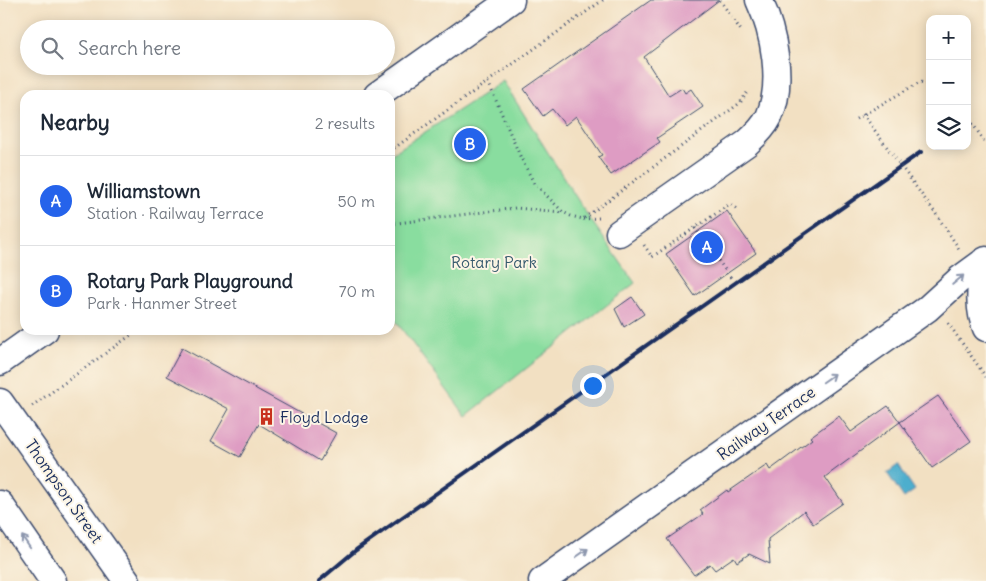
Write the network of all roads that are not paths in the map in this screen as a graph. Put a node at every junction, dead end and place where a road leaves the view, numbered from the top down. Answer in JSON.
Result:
{"nodes":[{"id":1,"x":511,"y":0,"type":"edge"},
{"id":2,"x":759,"y":0,"type":"edge"},
{"id":3,"x":384,"y":90,"type":"edge"},
{"id":4,"x":619,"y":232,"type":"dead end"},
{"id":5,"x":985,"y":262,"type":"edge"},
{"id":6,"x":986,"y":328,"type":"edge"},
{"id":7,"x":38,"y":335,"type":"edge"},
{"id":8,"x":0,"y":362,"type":"edge"},
{"id":9,"x":7,"y":410,"type":"edge"},
{"id":10,"x":0,"y":504,"type":"edge"},
{"id":11,"x":53,"y":581,"type":"edge"},
{"id":12,"x":127,"y":581,"type":"edge"},
{"id":13,"x":542,"y":581,"type":"edge"}],
"edges":[{"from":1,"to":3,"type":"street"},
{"from":2,"to":4,"type":"street"},
{"from":5,"to":6,"type":"street"},
{"from":13,"to":5,"type":"street","name":"Railway Terrace","one_way":true},
{"from":7,"to":8,"type":"street"},
{"from":9,"to":12,"type":"street","name":"Thompson Street"},
{"from":11,"to":10,"type":"street","one_way":true}]}
